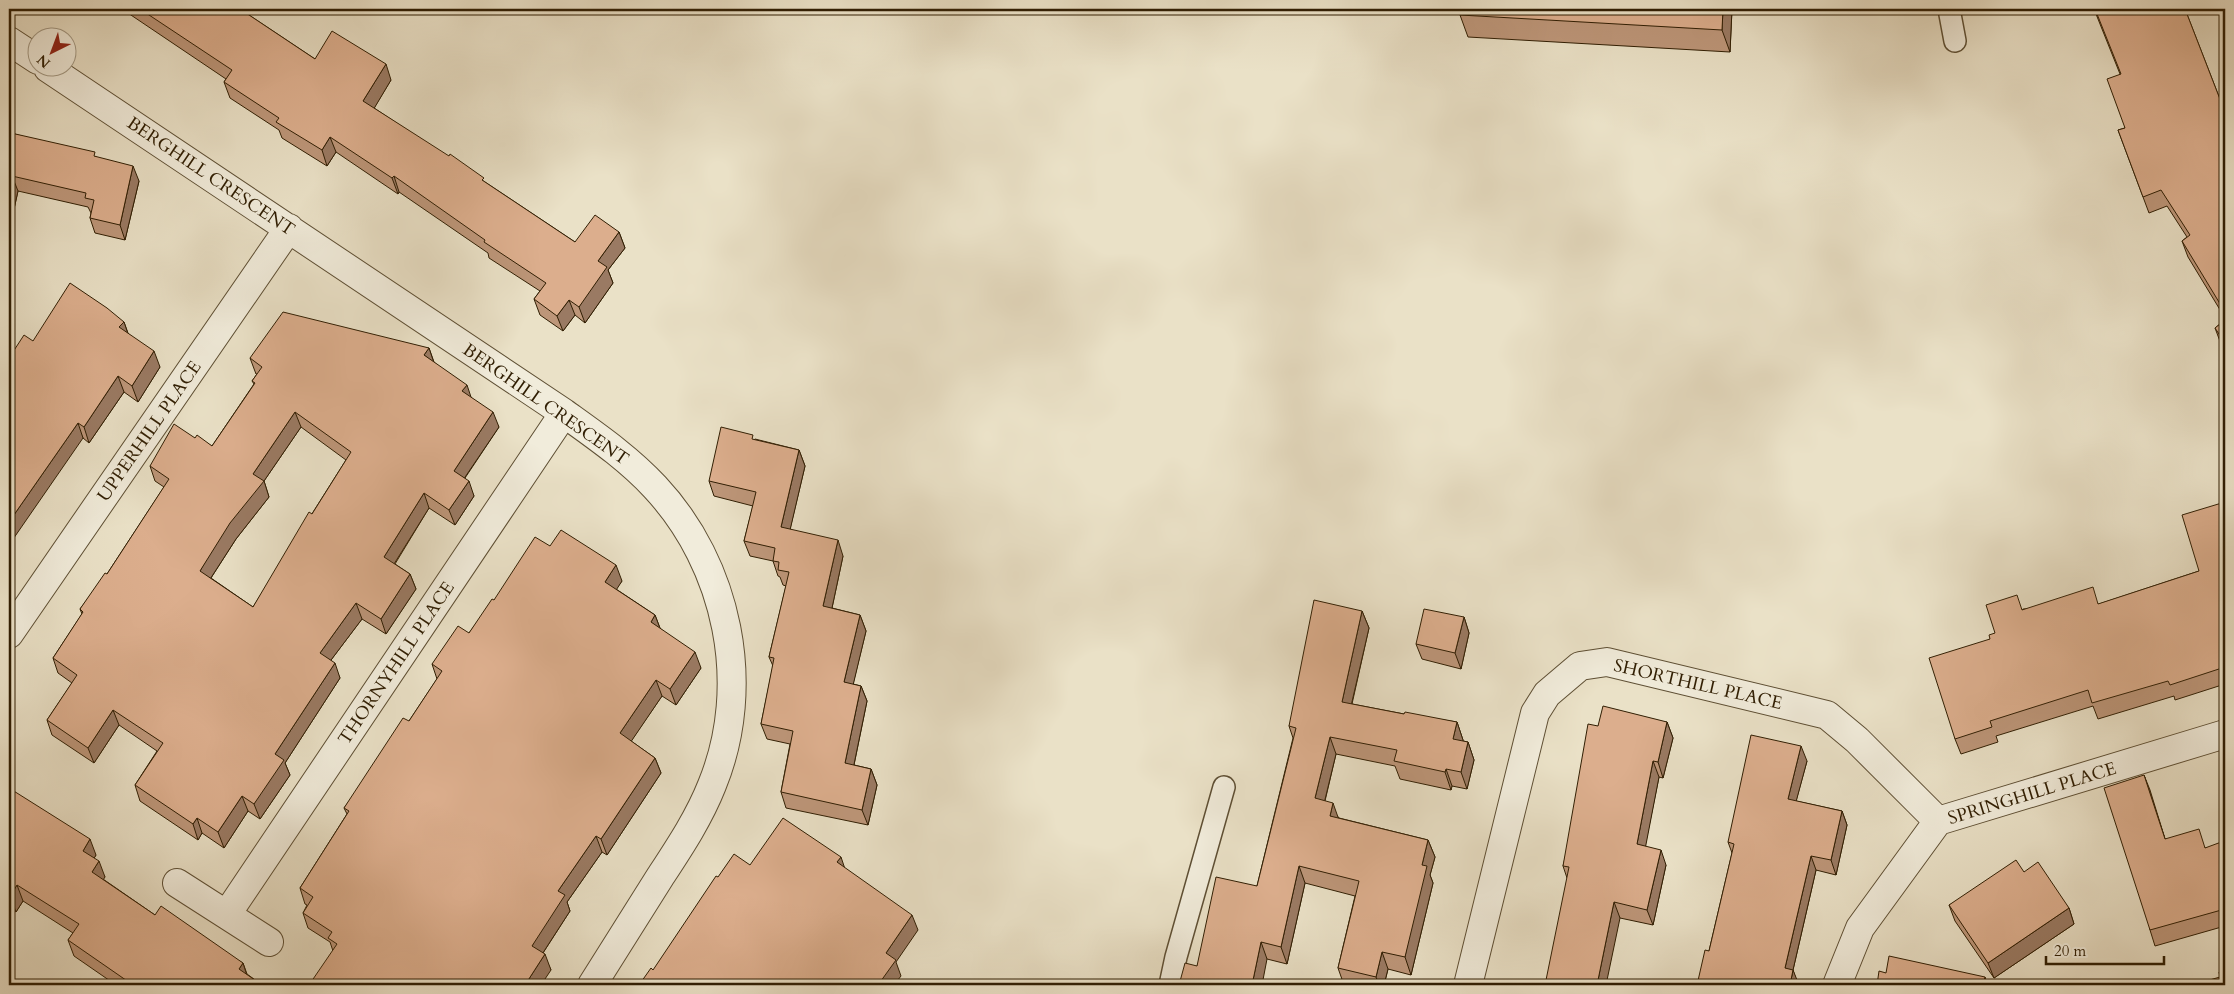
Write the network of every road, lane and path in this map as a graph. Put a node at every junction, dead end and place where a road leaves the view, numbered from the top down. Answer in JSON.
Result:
{"nodes":[{"id":1,"x":1949,"y":9,"type":"edge"},
{"id":2,"x":9,"y":41,"type":"edge"},
{"id":3,"x":1955,"y":41,"type":"dead end"},
{"id":4,"x":28,"y":53,"type":"edge"},
{"id":5,"x":63,"y":78,"type":"edge"},
{"id":6,"x":289,"y":228,"type":"junction"},
{"id":7,"x":564,"y":413,"type":"junction"},
{"id":8,"x":9,"y":634,"type":"edge"},
{"id":9,"x":2225,"y":734,"type":"edge"},
{"id":10,"x":1224,"y":787,"type":"dead end"},
{"id":11,"x":1938,"y":821,"type":"junction"},
{"id":12,"x":177,"y":882,"type":"dead end"},
{"id":13,"x":227,"y":914,"type":"junction"},
{"id":14,"x":269,"y":942,"type":"dead end"},
{"id":15,"x":592,"y":985,"type":"edge"},
{"id":16,"x":1170,"y":985,"type":"edge"},
{"id":17,"x":1468,"y":985,"type":"edge"},
{"id":18,"x":1837,"y":985,"type":"edge"}],
"edges":[{"from":1,"to":3,"type":"lane"},
{"from":2,"to":4,"type":"street"},
{"from":5,"to":6,"type":"street","name":"BERGHILL CRESCENT"},
{"from":6,"to":7,"type":"street","name":"BERGHILL CRESCENT"},
{"from":6,"to":8,"type":"street","name":"UPPERHILL PLACE"},
{"from":7,"to":13,"type":"street","name":"THORNYHILL PLACE"},
{"from":7,"to":15,"type":"street","name":"BERGHILL CRESCENT"},
{"from":9,"to":11,"type":"street","name":"SPRINGHILL PLACE"},
{"from":10,"to":16,"type":"lane"},
{"from":11,"to":17,"type":"street","name":"SHORTHILL PLACE"},
{"from":11,"to":18,"type":"street","name":"SPRINGHILL PLACE"},
{"from":12,"to":13,"type":"street"},
{"from":13,"to":14,"type":"street"}]}
